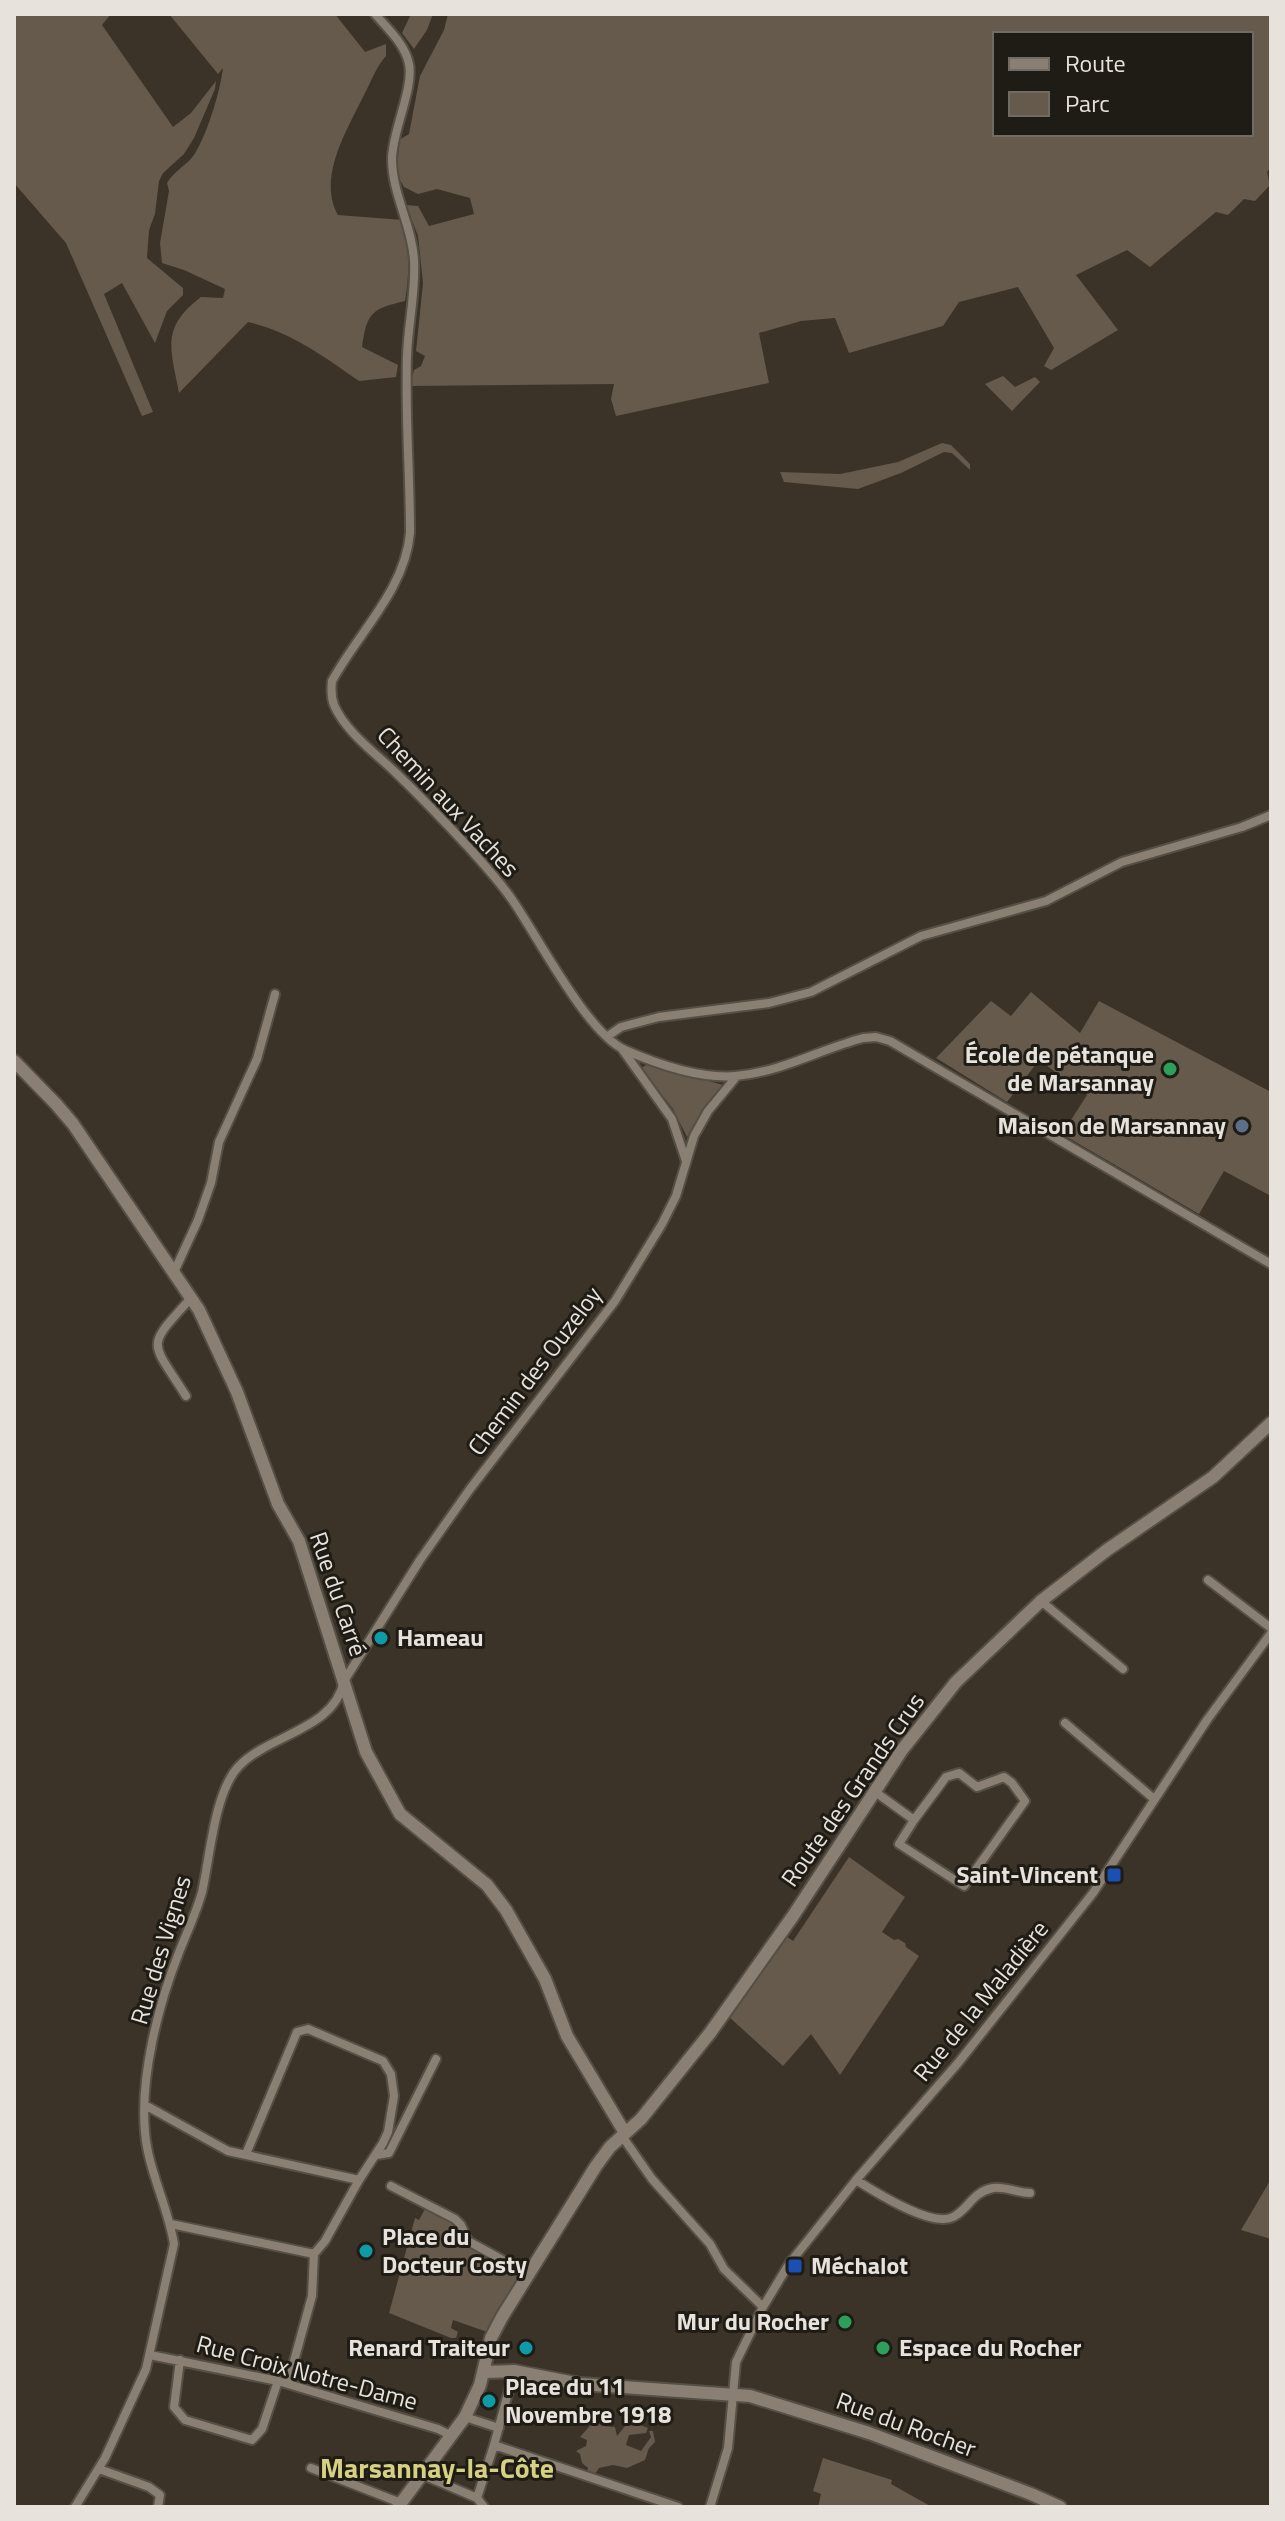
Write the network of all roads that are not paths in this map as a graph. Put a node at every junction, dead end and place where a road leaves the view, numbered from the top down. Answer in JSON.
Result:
{"nodes":[{"id":1,"x":375,"y":14,"type":"edge"},
{"id":2,"x":1271,"y":815,"type":"edge"},
{"id":3,"x":275,"y":994,"type":"dead end"},
{"id":4,"x":608,"y":1036,"type":"junction"},
{"id":5,"x":622,"y":1049,"type":"junction"},
{"id":6,"x":14,"y":1061,"type":"edge"},
{"id":7,"x":737,"y":1076,"type":"junction"},
{"id":8,"x":686,"y":1162,"type":"junction"},
{"id":9,"x":1271,"y":1264,"type":"edge"},
{"id":10,"x":175,"y":1270,"type":"junction"},
{"id":11,"x":191,"y":1298,"type":"junction"},
{"id":12,"x":186,"y":1396,"type":"dead end"},
{"id":13,"x":1271,"y":1423,"type":"edge"},
{"id":14,"x":1208,"y":1580,"type":"dead end"},
{"id":15,"x":1041,"y":1601,"type":"junction"},
{"id":16,"x":1271,"y":1630,"type":"edge"},
{"id":17,"x":1123,"y":1669,"type":"dead end"},
{"id":18,"x":344,"y":1681,"type":"junction"},
{"id":19,"x":1065,"y":1723,"type":"dead end"},
{"id":20,"x":874,"y":1791,"type":"junction"},
{"id":21,"x":1154,"y":1799,"type":"junction"},
{"id":22,"x":914,"y":1820,"type":"junction"},
{"id":23,"x":436,"y":2059,"type":"dead end"},
{"id":24,"x":145,"y":2105,"type":"junction"},
{"id":25,"x":624,"y":2135,"type":"junction"},
{"id":26,"x":246,"y":2154,"type":"junction"},
{"id":27,"x":376,"y":2155,"type":"junction"},
{"id":28,"x":359,"y":2180,"type":"junction"},
{"id":29,"x":856,"y":2180,"type":"junction"},
{"id":30,"x":391,"y":2186,"type":"dead end"},
{"id":31,"x":1030,"y":2193,"type":"dead end"},
{"id":32,"x":171,"y":2224,"type":"junction"},
{"id":33,"x":314,"y":2254,"type":"junction"},
{"id":34,"x":528,"y":2274,"type":"junction"},
{"id":35,"x":763,"y":2307,"type":"junction"},
{"id":36,"x":150,"y":2355,"type":"junction"},
{"id":37,"x":180,"y":2360,"type":"junction"},
{"id":38,"x":514,"y":2371,"type":"junction"},
{"id":39,"x":485,"y":2372,"type":"junction"},
{"id":40,"x":278,"y":2381,"type":"junction"},
{"id":41,"x":288,"y":2383,"type":"junction"},
{"id":42,"x":734,"y":2394,"type":"junction"},
{"id":43,"x":465,"y":2417,"type":"junction"},
{"id":44,"x":499,"y":2428,"type":"junction"},
{"id":45,"x":452,"y":2436,"type":"junction"},
{"id":46,"x":494,"y":2445,"type":"junction"},
{"id":47,"x":311,"y":2468,"type":"dead end"},
{"id":48,"x":99,"y":2469,"type":"junction"},
{"id":49,"x":423,"y":2475,"type":"junction"},
{"id":50,"x":477,"y":2498,"type":"junction"},
{"id":51,"x":399,"y":2505,"type":"edge"},
{"id":52,"x":75,"y":2507,"type":"edge"},
{"id":53,"x":158,"y":2507,"type":"edge"},
{"id":54,"x":484,"y":2507,"type":"edge"},
{"id":55,"x":678,"y":2507,"type":"edge"},
{"id":56,"x":710,"y":2507,"type":"edge"},
{"id":57,"x":1060,"y":2507,"type":"edge"}],
"edges":[{"from":1,"to":4,"type":"street","name":"Chemin aux Vaches"},
{"from":2,"to":4,"type":"street"},
{"from":3,"to":10,"type":"street"},
{"from":4,"to":5,"type":"street","name":"Chemin aux Vaches"},
{"from":5,"to":7,"type":"street","name":"Chemin aux Vaches"},
{"from":5,"to":8,"type":"street"},
{"from":6,"to":10,"type":"main road","name":"Rue du Carré"},
{"from":7,"to":8,"type":"street","name":"Chemin des Ouzeloy"},
{"from":7,"to":9,"type":"street","name":"Chemin aux Vaches"},
{"from":8,"to":18,"type":"street","name":"Chemin des Ouzeloy"},
{"from":10,"to":11,"type":"main road","name":"Rue du Carré"},
{"from":11,"to":12,"type":"street"},
{"from":11,"to":18,"type":"main road","name":"Rue du Carré"},
{"from":13,"to":15,"type":"main road","name":"Route des Grands Crus"},
{"from":14,"to":16,"type":"street"},
{"from":15,"to":17,"type":"street"},
{"from":15,"to":20,"type":"main road","name":"Route des Grands Crus"},
{"from":16,"to":21,"type":"street","name":"Rue de la Maladière"},
{"from":18,"to":24,"type":"street","name":"Rue des Vignes"},
{"from":18,"to":25,"type":"main road","name":"Rue du Carré"},
{"from":19,"to":21,"type":"street"},
{"from":20,"to":22,"type":"street"},
{"from":20,"to":25,"type":"main road","name":"Route des Grands Crus"},
{"from":21,"to":29,"type":"street","name":"Rue de la Maladière"},
{"from":22,"to":22,"type":"street"},
{"from":23,"to":27,"type":"street"},
{"from":24,"to":26,"type":"street"},
{"from":24,"to":32,"type":"street","name":"Rue des Vignes"},
{"from":25,"to":34,"type":"main road","name":"Route des Grands Crus"},
{"from":25,"to":35,"type":"street"},
{"from":26,"to":27,"type":"street"},
{"from":26,"to":28,"type":"street"},
{"from":27,"to":28,"type":"street"},
{"from":28,"to":33,"type":"street"},
{"from":29,"to":31,"type":"street"},
{"from":29,"to":35,"type":"street","name":"Rue de la Maladière"},
{"from":30,"to":34,"type":"street"},
{"from":32,"to":33,"type":"street"},
{"from":32,"to":36,"type":"street","name":"Rue des Vignes"},
{"from":33,"to":41,"type":"street"},
{"from":34,"to":39,"type":"main road","name":"Route des Grands Crus"},
{"from":35,"to":42,"type":"street","name":"Rue de la Maladière"},
{"from":36,"to":37,"type":"street","name":"Rue Croix Notre-Dame"},
{"from":36,"to":48,"type":"street","name":"Rue des Vignes"},
{"from":37,"to":40,"type":"street","name":"Rue Croix Notre-Dame"},
{"from":37,"to":40,"type":"street"},
{"from":38,"to":39,"type":"main road"},
{"from":38,"to":42,"type":"main road","name":"Rue du Rocher"},
{"from":38,"to":44,"type":"street"},
{"from":39,"to":43,"type":"main road","name":"Route des Grands Crus"},
{"from":40,"to":41,"type":"street","name":"Rue Croix Notre-Dame"},
{"from":41,"to":45,"type":"street","name":"Rue Croix Notre-Dame"},
{"from":42,"to":56,"type":"street","name":"Rue de la Maladière"},
{"from":42,"to":57,"type":"main road","name":"Rue du Rocher"},
{"from":43,"to":44,"type":"street"},
{"from":43,"to":45,"type":"main road","name":"Route des Grands Crus"},
{"from":44,"to":46,"type":"street"},
{"from":45,"to":49,"type":"main road","name":"Route des Grands Crus"},
{"from":46,"to":50,"type":"street"},
{"from":46,"to":55,"type":"street"},
{"from":47,"to":51,"type":"street"},
{"from":48,"to":52,"type":"street","name":"Rue des Vignes"},
{"from":48,"to":53,"type":"street"},
{"from":49,"to":50,"type":"street"},
{"from":49,"to":51,"type":"main road","name":"Route des Grands Crus"},
{"from":50,"to":54,"type":"street"}]}
